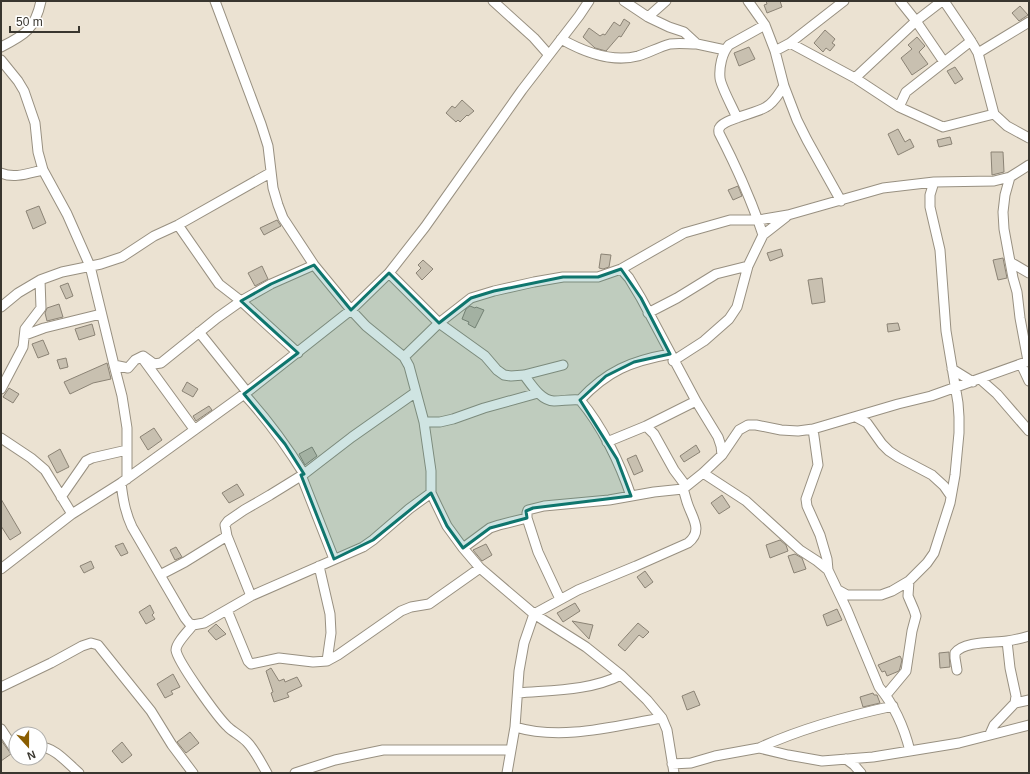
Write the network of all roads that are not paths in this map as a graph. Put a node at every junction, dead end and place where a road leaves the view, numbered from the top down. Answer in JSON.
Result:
{"nodes":[{"id":1,"x":41,"y":1,"type":"edge"},
{"id":2,"x":215,"y":1,"type":"edge"},
{"id":3,"x":493,"y":1,"type":"edge"},
{"id":4,"x":590,"y":1,"type":"edge"},
{"id":5,"x":624,"y":1,"type":"edge"},
{"id":6,"x":666,"y":1,"type":"edge"},
{"id":7,"x":748,"y":1,"type":"edge"},
{"id":8,"x":844,"y":1,"type":"edge"},
{"id":9,"x":900,"y":1,"type":"edge"},
{"id":10,"x":943,"y":1,"type":"edge"},
{"id":11,"x":648,"y":17,"type":"junction"},
{"id":12,"x":916,"y":21,"type":"junction"},
{"id":13,"x":1029,"y":22,"type":"edge"},
{"id":14,"x":765,"y":25,"type":"junction"},
{"id":15,"x":561,"y":39,"type":"junction"},
{"id":16,"x":971,"y":42,"type":"junction"},
{"id":17,"x":790,"y":43,"type":"junction"},
{"id":18,"x":697,"y":44,"type":"junction"},
{"id":19,"x":1,"y":47,"type":"edge"},
{"id":20,"x":725,"y":50,"type":"junction"},
{"id":21,"x":775,"y":51,"type":"junction"},
{"id":22,"x":978,"y":53,"type":"junction"},
{"id":23,"x":548,"y":55,"type":"junction"},
{"id":24,"x":1,"y":60,"type":"edge"},
{"id":25,"x":944,"y":62,"type":"junction"},
{"id":26,"x":855,"y":78,"type":"junction"},
{"id":27,"x":784,"y":86,"type":"junction"},
{"id":28,"x":899,"y":107,"type":"junction"},
{"id":29,"x":994,"y":114,"type":"junction"},
{"id":30,"x":737,"y":118,"type":"junction"},
{"id":31,"x":1029,"y":138,"type":"edge"},
{"id":32,"x":1029,"y":165,"type":"edge"},
{"id":33,"x":43,"y":170,"type":"junction"},
{"id":34,"x":1,"y":173,"type":"edge"},
{"id":35,"x":270,"y":173,"type":"junction"},
{"id":36,"x":1010,"y":177,"type":"junction"},
{"id":37,"x":934,"y":182,"type":"junction"},
{"id":38,"x":841,"y":201,"type":"junction"},
{"id":39,"x":788,"y":215,"type":"junction"},
{"id":40,"x":758,"y":220,"type":"junction"},
{"id":41,"x":178,"y":226,"type":"junction"},
{"id":42,"x":763,"y":235,"type":"junction"},
{"id":43,"x":1010,"y":262,"type":"junction"},
{"id":44,"x":314,"y":264,"type":"junction"},
{"id":45,"x":90,"y":266,"type":"junction"},
{"id":46,"x":748,"y":266,"type":"junction"},
{"id":47,"x":621,"y":269,"type":"junction"},
{"id":48,"x":1029,"y":272,"type":"edge"},
{"id":49,"x":389,"y":273,"type":"junction"},
{"id":50,"x":40,"y":280,"type":"junction"},
{"id":51,"x":241,"y":301,"type":"junction"},
{"id":52,"x":1,"y":307,"type":"edge"},
{"id":53,"x":351,"y":310,"type":"junction"},
{"id":54,"x":648,"y":312,"type":"junction"},
{"id":55,"x":101,"y":314,"type":"junction"},
{"id":56,"x":439,"y":323,"type":"junction"},
{"id":57,"x":199,"y":332,"type":"junction"},
{"id":58,"x":25,"y":335,"type":"junction"},
{"id":59,"x":298,"y":353,"type":"junction"},
{"id":60,"x":141,"y":357,"type":"junction"},
{"id":61,"x":404,"y":357,"type":"junction"},
{"id":62,"x":671,"y":357,"type":"junction"},
{"id":63,"x":1026,"y":362,"type":"edge"},
{"id":64,"x":114,"y":365,"type":"junction"},
{"id":65,"x":563,"y":365,"type":"dead end"},
{"id":66,"x":952,"y":369,"type":"junction"},
{"id":67,"x":524,"y":375,"type":"junction"},
{"id":68,"x":976,"y":380,"type":"junction"},
{"id":69,"x":1029,"y":381,"type":"edge"},
{"id":70,"x":955,"y":388,"type":"junction"},
{"id":71,"x":1,"y":389,"type":"edge"},
{"id":72,"x":416,"y":392,"type":"junction"},
{"id":73,"x":538,"y":392,"type":"junction"},
{"id":74,"x":246,"y":393,"type":"junction"},
{"id":75,"x":580,"y":400,"type":"junction"},
{"id":76,"x":696,"y":401,"type":"junction"},
{"id":77,"x":856,"y":417,"type":"junction"},
{"id":78,"x":424,"y":422,"type":"junction"},
{"id":79,"x":646,"y":426,"type":"junction"},
{"id":80,"x":194,"y":429,"type":"junction"},
{"id":81,"x":813,"y":430,"type":"junction"},
{"id":82,"x":1029,"y":431,"type":"edge"},
{"id":83,"x":1,"y":438,"type":"edge"},
{"id":84,"x":607,"y":442,"type":"junction"},
{"id":85,"x":127,"y":450,"type":"junction"},
{"id":86,"x":722,"y":455,"type":"junction"},
{"id":87,"x":703,"y":473,"type":"junction"},
{"id":88,"x":303,"y":474,"type":"junction"},
{"id":89,"x":124,"y":481,"type":"junction"},
{"id":90,"x":685,"y":487,"type":"junction"},
{"id":91,"x":431,"y":493,"type":"junction"},
{"id":92,"x":61,"y":496,"type":"junction"},
{"id":93,"x":631,"y":496,"type":"junction"},
{"id":94,"x":951,"y":496,"type":"junction"},
{"id":95,"x":72,"y":514,"type":"junction"},
{"id":96,"x":527,"y":518,"type":"junction"},
{"id":97,"x":227,"y":536,"type":"junction"},
{"id":98,"x":463,"y":548,"type":"junction"},
{"id":99,"x":334,"y":559,"type":"junction"},
{"id":100,"x":2,"y":566,"type":"edge"},
{"id":101,"x":319,"y":566,"type":"junction"},
{"id":102,"x":480,"y":568,"type":"junction"},
{"id":103,"x":828,"y":570,"type":"junction"},
{"id":104,"x":160,"y":575,"type":"junction"},
{"id":105,"x":909,"y":580,"type":"junction"},
{"id":106,"x":838,"y":590,"type":"junction"},
{"id":107,"x":251,"y":596,"type":"junction"},
{"id":108,"x":560,"y":598,"type":"junction"},
{"id":109,"x":227,"y":610,"type":"junction"},
{"id":110,"x":534,"y":614,"type":"junction"},
{"id":111,"x":193,"y":625,"type":"junction"},
{"id":112,"x":1029,"y":636,"type":"edge"},
{"id":113,"x":1007,"y":642,"type":"junction"},
{"id":114,"x":327,"y":661,"type":"junction"},
{"id":115,"x":958,"y":670,"type":"dead end"},
{"id":116,"x":621,"y":675,"type":"junction"},
{"id":117,"x":1,"y":686,"type":"edge"},
{"id":118,"x":518,"y":693,"type":"junction"},
{"id":119,"x":886,"y":695,"type":"junction"},
{"id":120,"x":1029,"y":700,"type":"edge"},
{"id":121,"x":1015,"y":703,"type":"junction"},
{"id":122,"x":893,"y":706,"type":"junction"},
{"id":123,"x":662,"y":718,"type":"junction"},
{"id":124,"x":1029,"y":725,"type":"edge"},
{"id":125,"x":515,"y":727,"type":"junction"},
{"id":126,"x":1,"y":729,"type":"edge"},
{"id":127,"x":990,"y":734,"type":"junction"},
{"id":128,"x":8,"y":740,"type":"edge"},
{"id":129,"x":48,"y":748,"type":"edge"},
{"id":130,"x":759,"y":748,"type":"junction"},
{"id":131,"x":511,"y":750,"type":"junction"},
{"id":132,"x":910,"y":751,"type":"junction"},
{"id":133,"x":859,"y":758,"type":"junction"},
{"id":134,"x":846,"y":759,"type":"junction"},
{"id":135,"x":673,"y":768,"type":"edge"},
{"id":136,"x":860,"y":772,"type":"edge"},
{"id":137,"x":79,"y":773,"type":"edge"},
{"id":138,"x":193,"y":773,"type":"edge"},
{"id":139,"x":267,"y":773,"type":"edge"},
{"id":140,"x":295,"y":773,"type":"edge"},
{"id":141,"x":507,"y":773,"type":"edge"}],
"edges":[{"from":1,"to":19,"type":"street"},
{"from":2,"to":35,"type":"street"},
{"from":3,"to":23,"type":"street"},
{"from":4,"to":15,"type":"street"},
{"from":5,"to":11,"type":"street"},
{"from":6,"to":11,"type":"street"},
{"from":7,"to":14,"type":"street"},
{"from":8,"to":17,"type":"street"},
{"from":9,"to":12,"type":"street"},
{"from":10,"to":12,"type":"street"},
{"from":10,"to":16,"type":"street"},
{"from":11,"to":18,"type":"street"},
{"from":12,"to":25,"type":"street"},
{"from":12,"to":26,"type":"street"},
{"from":13,"to":22,"type":"street"},
{"from":14,"to":20,"type":"street"},
{"from":14,"to":21,"type":"street"},
{"from":15,"to":18,"type":"street"},
{"from":15,"to":23,"type":"street"},
{"from":16,"to":22,"type":"street"},
{"from":16,"to":25,"type":"street"},
{"from":17,"to":21,"type":"street"},
{"from":17,"to":26,"type":"street"},
{"from":18,"to":20,"type":"street"},
{"from":20,"to":30,"type":"street"},
{"from":21,"to":27,"type":"street"},
{"from":22,"to":29,"type":"street"},
{"from":23,"to":49,"type":"street"},
{"from":24,"to":33,"type":"street"},
{"from":25,"to":28,"type":"street"},
{"from":26,"to":28,"type":"street"},
{"from":27,"to":30,"type":"street"},
{"from":27,"to":38,"type":"street"},
{"from":28,"to":29,"type":"street"},
{"from":29,"to":31,"type":"street"},
{"from":30,"to":40,"type":"street"},
{"from":32,"to":36,"type":"street"},
{"from":33,"to":34,"type":"street"},
{"from":33,"to":45,"type":"street"},
{"from":35,"to":41,"type":"street"},
{"from":35,"to":44,"type":"street"},
{"from":36,"to":37,"type":"street"},
{"from":36,"to":43,"type":"street"},
{"from":37,"to":38,"type":"street"},
{"from":37,"to":66,"type":"street"},
{"from":38,"to":39,"type":"street"},
{"from":39,"to":40,"type":"street"},
{"from":39,"to":42,"type":"street"},
{"from":40,"to":42,"type":"street"},
{"from":40,"to":47,"type":"street"},
{"from":41,"to":45,"type":"street"},
{"from":41,"to":51,"type":"street"},
{"from":42,"to":46,"type":"street"},
{"from":43,"to":48,"type":"street"},
{"from":43,"to":63,"type":"street"},
{"from":44,"to":51,"type":"street"},
{"from":44,"to":53,"type":"street"},
{"from":45,"to":50,"type":"street"},
{"from":45,"to":55,"type":"street"},
{"from":46,"to":54,"type":"street"},
{"from":46,"to":62,"type":"street"},
{"from":47,"to":54,"type":"street"},
{"from":47,"to":56,"type":"street"},
{"from":49,"to":53,"type":"street"},
{"from":49,"to":56,"type":"street"},
{"from":50,"to":52,"type":"street"},
{"from":50,"to":58,"type":"street"},
{"from":51,"to":57,"type":"street"},
{"from":51,"to":59,"type":"street"},
{"from":53,"to":59,"type":"street"},
{"from":53,"to":61,"type":"street"},
{"from":54,"to":62,"type":"street"},
{"from":55,"to":58,"type":"street"},
{"from":55,"to":64,"type":"street"},
{"from":56,"to":61,"type":"street"},
{"from":56,"to":67,"type":"street"},
{"from":57,"to":60,"type":"street"},
{"from":57,"to":74,"type":"street"},
{"from":58,"to":71,"type":"street"},
{"from":59,"to":74,"type":"street"},
{"from":60,"to":64,"type":"street"},
{"from":60,"to":80,"type":"street"},
{"from":61,"to":72,"type":"street"},
{"from":62,"to":75,"type":"street"},
{"from":62,"to":76,"type":"street"},
{"from":63,"to":68,"type":"street"},
{"from":63,"to":69,"type":"street"},
{"from":64,"to":85,"type":"street"},
{"from":65,"to":67,"type":"street"},
{"from":66,"to":68,"type":"street"},
{"from":66,"to":70,"type":"street"},
{"from":67,"to":73,"type":"street"},
{"from":68,"to":70,"type":"street"},
{"from":68,"to":82,"type":"street"},
{"from":70,"to":77,"type":"street"},
{"from":70,"to":94,"type":"street"},
{"from":72,"to":78,"type":"street"},
{"from":72,"to":88,"type":"street"},
{"from":73,"to":75,"type":"street"},
{"from":73,"to":78,"type":"street"},
{"from":74,"to":80,"type":"street"},
{"from":74,"to":88,"type":"street"},
{"from":75,"to":84,"type":"street"},
{"from":76,"to":79,"type":"street"},
{"from":76,"to":86,"type":"street"},
{"from":77,"to":81,"type":"street"},
{"from":77,"to":94,"type":"street"},
{"from":78,"to":91,"type":"street"},
{"from":79,"to":84,"type":"street"},
{"from":79,"to":90,"type":"street"},
{"from":80,"to":89,"type":"street"},
{"from":81,"to":86,"type":"street"},
{"from":81,"to":103,"type":"street"},
{"from":83,"to":92,"type":"street"},
{"from":84,"to":93,"type":"street"},
{"from":85,"to":89,"type":"street"},
{"from":85,"to":92,"type":"street"},
{"from":86,"to":87,"type":"street"},
{"from":87,"to":90,"type":"street"},
{"from":87,"to":103,"type":"street"},
{"from":88,"to":97,"type":"street"},
{"from":88,"to":99,"type":"street"},
{"from":89,"to":95,"type":"street"},
{"from":89,"to":104,"type":"street"},
{"from":90,"to":93,"type":"street"},
{"from":90,"to":108,"type":"street"},
{"from":91,"to":98,"type":"street"},
{"from":91,"to":99,"type":"street"},
{"from":92,"to":95,"type":"street"},
{"from":93,"to":96,"type":"street"},
{"from":94,"to":105,"type":"street"},
{"from":95,"to":100,"type":"street"},
{"from":96,"to":98,"type":"street"},
{"from":96,"to":108,"type":"street"},
{"from":97,"to":104,"type":"street"},
{"from":97,"to":107,"type":"street"},
{"from":98,"to":102,"type":"street"},
{"from":99,"to":101,"type":"street"},
{"from":101,"to":107,"type":"street"},
{"from":101,"to":114,"type":"street"},
{"from":102,"to":110,"type":"street"},
{"from":102,"to":114,"type":"street"},
{"from":103,"to":106,"type":"street"},
{"from":104,"to":111,"type":"street"},
{"from":105,"to":106,"type":"street"},
{"from":105,"to":119,"type":"street"},
{"from":106,"to":119,"type":"street"},
{"from":107,"to":109,"type":"street"},
{"from":108,"to":110,"type":"street"},
{"from":109,"to":111,"type":"street"},
{"from":109,"to":114,"type":"street"},
{"from":110,"to":116,"type":"street"},
{"from":110,"to":118,"type":"street"},
{"from":111,"to":139,"type":"street"},
{"from":112,"to":113,"type":"street"},
{"from":113,"to":115,"type":"street"},
{"from":113,"to":121,"type":"street"},
{"from":116,"to":118,"type":"street"},
{"from":116,"to":123,"type":"street"},
{"from":117,"to":138,"type":"street"},
{"from":118,"to":125,"type":"street"},
{"from":119,"to":122,"type":"street"},
{"from":120,"to":121,"type":"street"},
{"from":121,"to":127,"type":"street"},
{"from":122,"to":130,"type":"street"},
{"from":122,"to":132,"type":"street"},
{"from":123,"to":125,"type":"street"},
{"from":123,"to":135,"type":"street"},
{"from":124,"to":127,"type":"street"},
{"from":125,"to":131,"type":"street"},
{"from":126,"to":128,"type":"street"},
{"from":127,"to":132,"type":"street"},
{"from":129,"to":137,"type":"street"},
{"from":130,"to":134,"type":"street"},
{"from":130,"to":135,"type":"street"},
{"from":131,"to":140,"type":"street"},
{"from":131,"to":141,"type":"street"},
{"from":132,"to":133,"type":"street"},
{"from":133,"to":134,"type":"street"},
{"from":133,"to":136,"type":"street"},
{"from":134,"to":136,"type":"street"}]}
